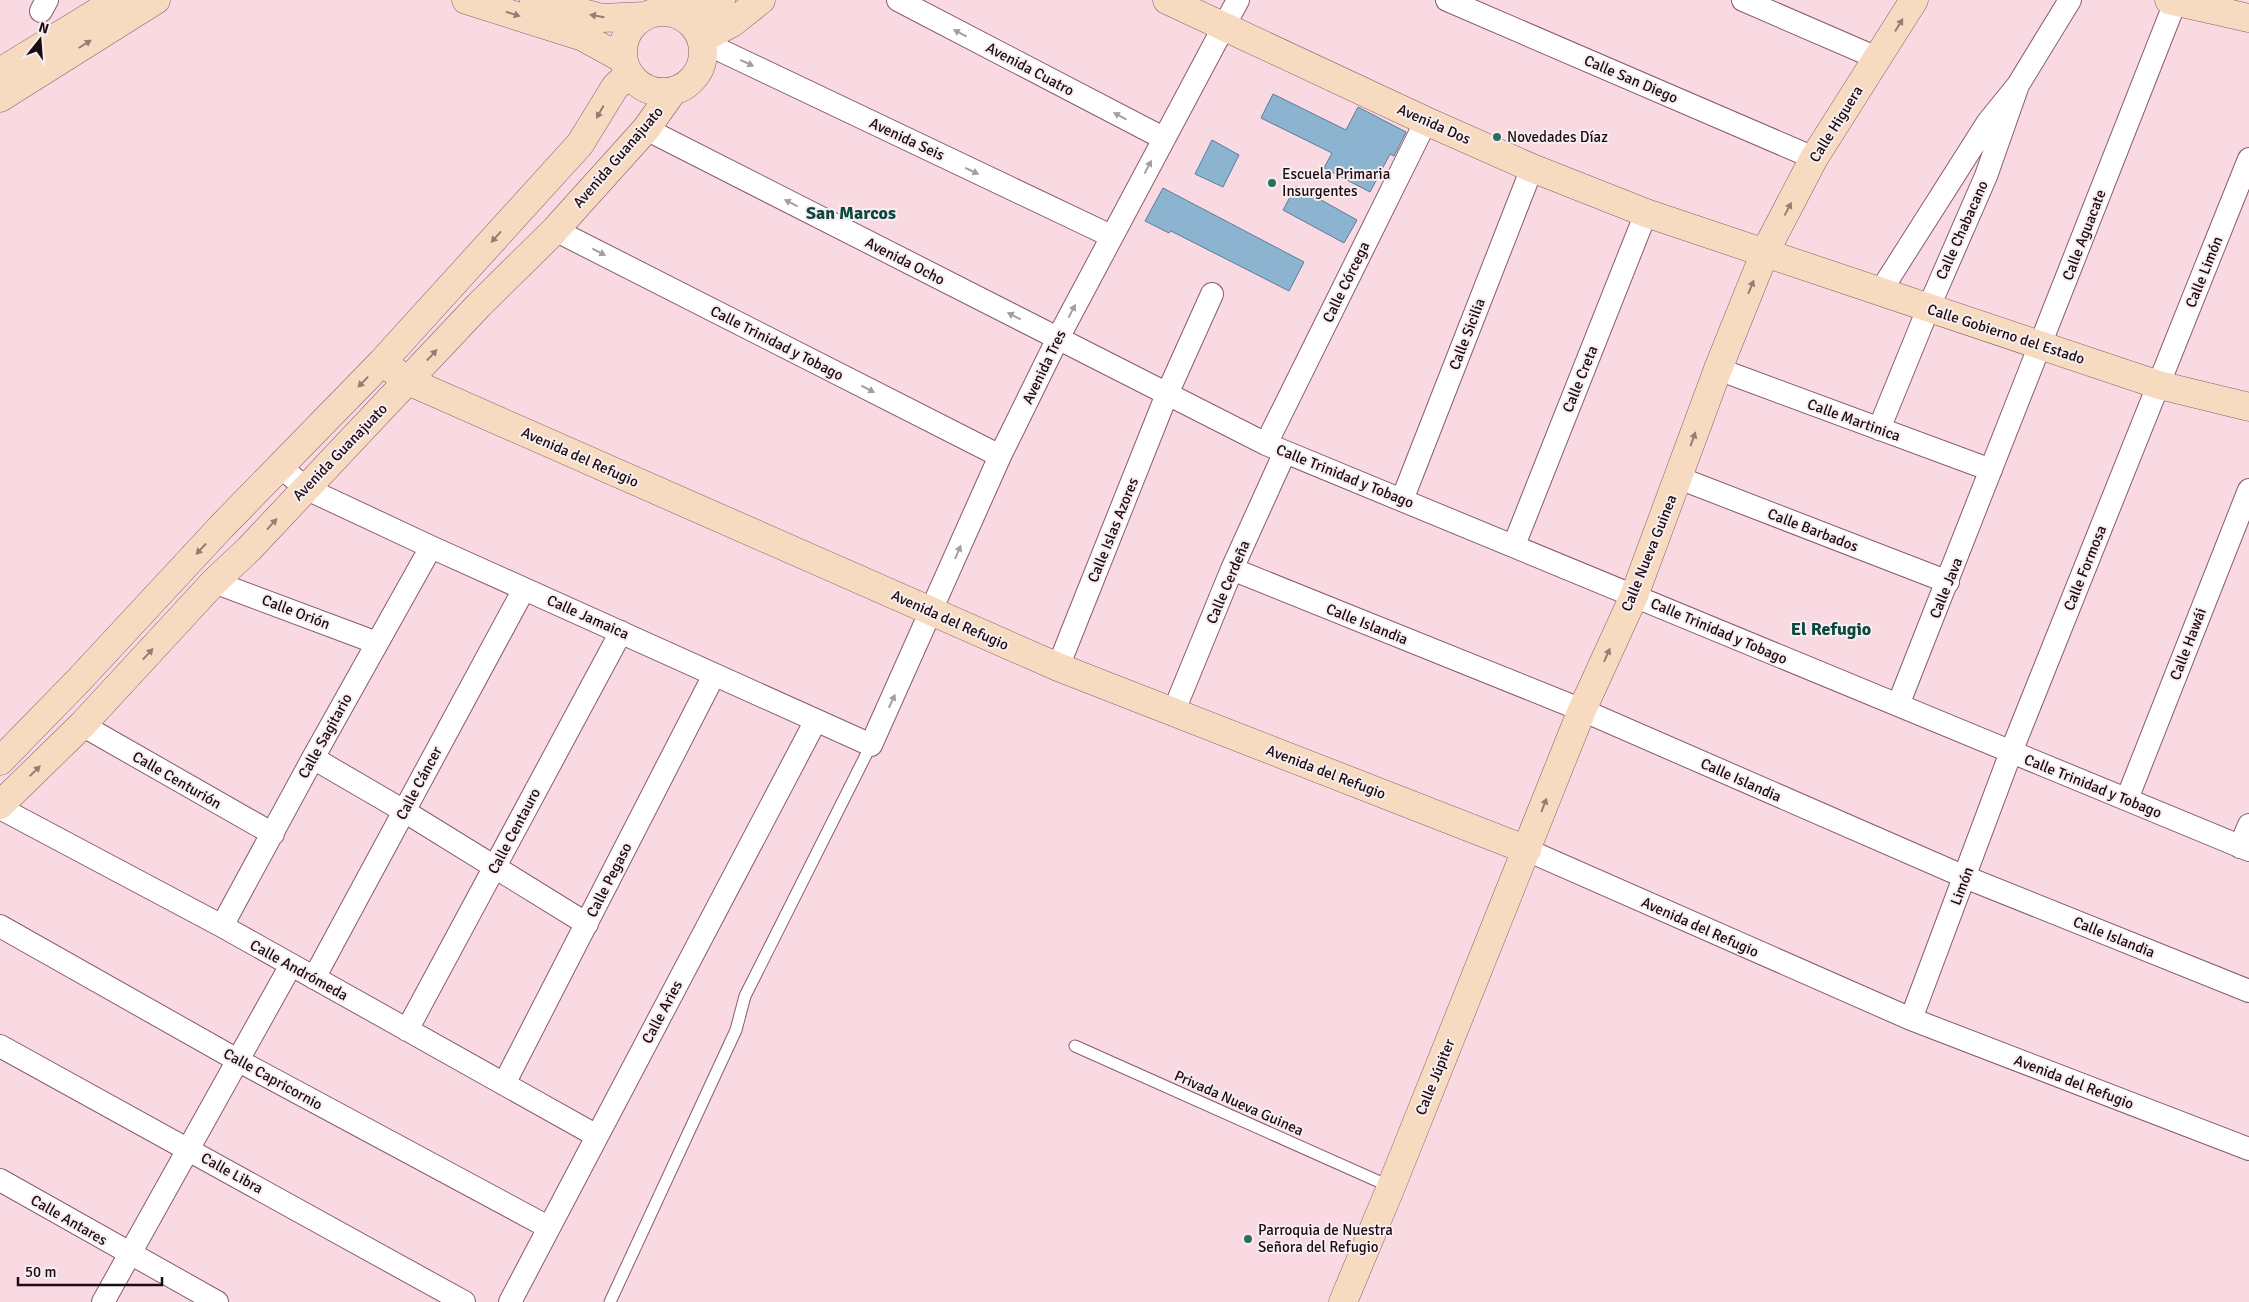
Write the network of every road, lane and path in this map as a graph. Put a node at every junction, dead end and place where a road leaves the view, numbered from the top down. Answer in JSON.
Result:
{"nodes":[{"id":1,"x":117,"y":0,"type":"edge"},
{"id":2,"x":156,"y":0,"type":"edge"},
{"id":3,"x":466,"y":0,"type":"edge"},
{"id":4,"x":534,"y":0,"type":"edge"},
{"id":5,"x":722,"y":0,"type":"edge"},
{"id":6,"x":761,"y":0,"type":"edge"},
{"id":7,"x":898,"y":0,"type":"edge"},
{"id":8,"x":1167,"y":0,"type":"edge"},
{"id":9,"x":1238,"y":0,"type":"edge"},
{"id":10,"x":1446,"y":0,"type":"edge"},
{"id":11,"x":1743,"y":0,"type":"edge"},
{"id":12,"x":1914,"y":0,"type":"edge"},
{"id":13,"x":2070,"y":0,"type":"edge"},
{"id":14,"x":2174,"y":0,"type":"edge"},
{"id":15,"x":679,"y":15,"type":"junction"},
{"id":16,"x":646,"y":16,"type":"junction"},
{"id":17,"x":2249,"y":18,"type":"edge"},
{"id":18,"x":1225,"y":26,"type":"junction"},
{"id":19,"x":702,"y":41,"type":"junction"},
{"id":20,"x":1877,"y":58,"type":"junction"},
{"id":21,"x":626,"y":66,"type":"junction"},
{"id":22,"x":0,"y":72,"type":"edge"},
{"id":23,"x":2018,"y":85,"type":"junction"},
{"id":24,"x":673,"y":92,"type":"junction"},
{"id":25,"x":0,"y":98,"type":"edge"},
{"id":26,"x":1426,"y":121,"type":"junction"},
{"id":27,"x":646,"y":129,"type":"junction"},
{"id":28,"x":1163,"y":138,"type":"junction"},
{"id":29,"x":1814,"y":158,"type":"junction"},
{"id":30,"x":2249,"y":159,"type":"edge"},
{"id":31,"x":1532,"y":168,"type":"junction"},
{"id":32,"x":1646,"y":213,"type":"junction"},
{"id":33,"x":555,"y":230,"type":"junction"},
{"id":34,"x":1111,"y":236,"type":"junction"},
{"id":35,"x":1765,"y":252,"type":"junction"},
{"id":36,"x":1880,"y":292,"type":"junction"},
{"id":37,"x":1212,"y":294,"type":"dead end"},
{"id":38,"x":1928,"y":309,"type":"junction"},
{"id":39,"x":1058,"y":338,"type":"junction"},
{"id":40,"x":2041,"y":345,"type":"junction"},
{"id":41,"x":382,"y":362,"type":"junction"},
{"id":42,"x":1718,"y":369,"type":"junction"},
{"id":43,"x":408,"y":381,"type":"junction"},
{"id":44,"x":2159,"y":385,"type":"junction"},
{"id":45,"x":1167,"y":394,"type":"junction"},
{"id":46,"x":2249,"y":407,"type":"edge"},
{"id":47,"x":1879,"y":429,"type":"junction"},
{"id":48,"x":1276,"y":448,"type":"junction"},
{"id":49,"x":1000,"y":456,"type":"junction"},
{"id":50,"x":281,"y":467,"type":"junction"},
{"id":51,"x":1991,"y":470,"type":"junction"},
{"id":52,"x":1679,"y":478,"type":"junction"},
{"id":53,"x":305,"y":488,"type":"junction"},
{"id":54,"x":2249,"y":490,"type":"edge"},
{"id":55,"x":1402,"y":500,"type":"junction"},
{"id":56,"x":222,"y":526,"type":"junction"},
{"id":57,"x":1514,"y":545,"type":"junction"},
{"id":58,"x":431,"y":547,"type":"junction"},
{"id":59,"x":249,"y":549,"type":"junction"},
{"id":60,"x":1232,"y":570,"type":"junction"},
{"id":61,"x":214,"y":582,"type":"junction"},
{"id":62,"x":1948,"y":582,"type":"junction"},
{"id":63,"x":524,"y":589,"type":"junction"},
{"id":64,"x":1634,"y":596,"type":"junction"},
{"id":65,"x":932,"y":612,"type":"junction"},
{"id":66,"x":621,"y":632,"type":"junction"},
{"id":67,"x":377,"y":643,"type":"junction"},
{"id":68,"x":1058,"y":667,"type":"junction"},
{"id":69,"x":714,"y":675,"type":"junction"},
{"id":70,"x":1898,"y":706,"type":"junction"},
{"id":71,"x":1582,"y":710,"type":"junction"},
{"id":72,"x":1173,"y":712,"type":"junction"},
{"id":73,"x":815,"y":722,"type":"junction"},
{"id":74,"x":82,"y":725,"type":"junction"},
{"id":75,"x":871,"y":745,"type":"junction"},
{"id":76,"x":2011,"y":752,"type":"junction"},
{"id":77,"x":313,"y":758,"type":"junction"},
{"id":78,"x":0,"y":761,"type":"edge"},
{"id":79,"x":2127,"y":799,"type":"junction"},
{"id":80,"x":0,"y":806,"type":"edge"},
{"id":81,"x":404,"y":811,"type":"junction"},
{"id":82,"x":2249,"y":825,"type":"edge"},
{"id":83,"x":273,"y":834,"type":"junction"},
{"id":84,"x":2245,"y":848,"type":"edge"},
{"id":85,"x":1527,"y":850,"type":"junction"},
{"id":86,"x":494,"y":868,"type":"junction"},
{"id":87,"x":1965,"y":878,"type":"junction"},
{"id":88,"x":587,"y":924,"type":"junction"},
{"id":89,"x":0,"y":926,"type":"edge"},
{"id":90,"x":222,"y":926,"type":"junction"},
{"id":91,"x":291,"y":965,"type":"junction"},
{"id":92,"x":314,"y":978,"type":"junction"},
{"id":93,"x":2249,"y":991,"type":"edge"},
{"id":94,"x":1911,"y":1020,"type":"junction"},
{"id":95,"x":407,"y":1030,"type":"junction"},
{"id":96,"x":0,"y":1046,"type":"edge"},
{"id":97,"x":1075,"y":1046,"type":"dead end"},
{"id":98,"x":239,"y":1060,"type":"junction"},
{"id":99,"x":504,"y":1084,"type":"junction"},
{"id":100,"x":597,"y":1136,"type":"junction"},
{"id":101,"x":188,"y":1149,"type":"junction"},
{"id":102,"x":2249,"y":1149,"type":"edge"},
{"id":103,"x":0,"y":1180,"type":"edge"},
{"id":104,"x":1391,"y":1187,"type":"junction"},
{"id":105,"x":548,"y":1227,"type":"junction"},
{"id":106,"x":130,"y":1255,"type":"junction"},
{"id":107,"x":103,"y":1302,"type":"edge"},
{"id":108,"x":217,"y":1302,"type":"edge"},
{"id":109,"x":464,"y":1302,"type":"edge"},
{"id":110,"x":510,"y":1302,"type":"edge"},
{"id":111,"x":610,"y":1302,"type":"edge"},
{"id":112,"x":1343,"y":1302,"type":"edge"}],
"edges":[{"from":1,"to":22,"type":"street"},
{"from":25,"to":2,"type":"street","one_way":true},
{"from":3,"to":21,"type":"street","one_way":true},
{"from":16,"to":4,"type":"street","one_way":true},
{"from":5,"to":15,"type":"street"},
{"from":6,"to":19,"type":"street"},
{"from":28,"to":7,"type":"street","name":"Avenida Cuatro","one_way":true},
{"from":8,"to":18,"type":"street","name":"Avenida Dos"},
{"from":9,"to":18,"type":"street","name":"Avenida Tres"},
{"from":10,"to":29,"type":"street","name":"Calle San Diego"},
{"from":11,"to":20,"type":"street"},
{"from":20,"to":12,"type":"street","name":"Calle Higuera","one_way":true},
{"from":13,"to":23,"type":"street","name":"Calle Chabacano"},
{"from":14,"to":17,"type":"street"},
{"from":14,"to":40,"type":"street","name":"Calle Aguacate"},
{"from":15,"to":16,"type":"street"},
{"from":15,"to":19,"type":"street"},
{"from":16,"to":21,"type":"street"},
{"from":18,"to":26,"type":"street","name":"Avenida Dos"},
{"from":18,"to":28,"type":"street","name":"Avenida Tres"},
{"from":19,"to":24,"type":"street"},
{"from":19,"to":34,"type":"street","name":"Avenida Seis","one_way":true},
{"from":20,"to":29,"type":"street","name":"Calle Higuera"},
{"from":21,"to":24,"type":"street"},
{"from":21,"to":41,"type":"street","one_way":true},
{"from":23,"to":36,"type":"street","name":"Calle Chabacano"},
{"from":23,"to":38,"type":"street","name":"Calle Chabacano"},
{"from":24,"to":27,"type":"street","name":"Avenida Guanajuato"},
{"from":26,"to":31,"type":"street","name":"Avenida Dos"},
{"from":26,"to":48,"type":"street","name":"Calle Córcega"},
{"from":27,"to":33,"type":"street","name":"Avenida Guanajuato"},
{"from":39,"to":27,"type":"street","name":"Avenida Ocho","one_way":true},
{"from":34,"to":28,"type":"street","name":"Avenida Tres","one_way":true},
{"from":35,"to":29,"type":"street","name":"Calle Higuera","one_way":true},
{"from":30,"to":44,"type":"street","name":"Calle Limón"},
{"from":31,"to":32,"type":"street","name":"Avenida Dos"},
{"from":31,"to":55,"type":"street","name":"Calle Sicilia"},
{"from":32,"to":35,"type":"street","name":"Avenida Dos"},
{"from":32,"to":57,"type":"street","name":"Calle Creta"},
{"from":43,"to":33,"type":"street","name":"Avenida Guanajuato","one_way":true},
{"from":33,"to":49,"type":"street","name":"Calle Trinidad y Tobago","one_way":true},
{"from":39,"to":34,"type":"street","name":"Avenida Tres","one_way":true},
{"from":35,"to":36,"type":"street","name":"Calle Gobierno del Estado"},
{"from":42,"to":35,"type":"street","name":"Calle Nueva Guinea","one_way":true},
{"from":36,"to":38,"type":"street","name":"Calle Gobierno del Estado"},
{"from":37,"to":45,"type":"street","name":"Calle Islas Azores"},
{"from":38,"to":40,"type":"street","name":"Calle Gobierno del Estado"},
{"from":38,"to":47,"type":"street","name":"Calle Chabacano"},
{"from":39,"to":45,"type":"street","name":"Calle Trinidad y Tobago"},
{"from":39,"to":49,"type":"street","name":"Avenida Tres"},
{"from":40,"to":44,"type":"street","name":"Calle Gobierno del Estado"},
{"from":40,"to":51,"type":"street","name":"Calle Aguacate"},
{"from":41,"to":43,"type":"street","name":"Avenida del Refugio"},
{"from":41,"to":50,"type":"street","one_way":true},
{"from":42,"to":47,"type":"street","name":"Calle Martinica"},
{"from":52,"to":42,"type":"street","name":"Calle Nueva Guinea","one_way":true},
{"from":43,"to":53,"type":"street","name":"Avenida Guanajuato"},
{"from":43,"to":65,"type":"street","name":"Avenida del Refugio"},
{"from":44,"to":46,"type":"street","name":"Calle Gobierno del Estado"},
{"from":44,"to":76,"type":"street","name":"Calle Formosa"},
{"from":45,"to":48,"type":"street","name":"Calle Trinidad y Tobago"},
{"from":45,"to":68,"type":"street","name":"Calle Islas Azores"},
{"from":47,"to":51,"type":"street","name":"Calle Martinica"},
{"from":48,"to":55,"type":"street","name":"Calle Trinidad y Tobago"},
{"from":48,"to":60,"type":"street","name":"Calle Cerdeña"},
{"from":65,"to":49,"type":"street","name":"Avenida Tres","one_way":true},
{"from":50,"to":53,"type":"street","name":"Calle Jamaica"},
{"from":50,"to":56,"type":"street"},
{"from":51,"to":62,"type":"street","name":"Calle Java"},
{"from":52,"to":62,"type":"street","name":"Calle Barbados"},
{"from":52,"to":64,"type":"street","name":"Calle Nueva Guinea"},
{"from":53,"to":58,"type":"street","name":"Calle Jamaica"},
{"from":59,"to":53,"type":"street","name":"Avenida Guanajuato","one_way":true},
{"from":54,"to":79,"type":"street","name":"Calle Hawái"},
{"from":55,"to":57,"type":"street","name":"Calle Trinidad y Tobago"},
{"from":56,"to":59,"type":"street"},
{"from":56,"to":78,"type":"street","one_way":true},
{"from":57,"to":64,"type":"street","name":"Calle Trinidad y Tobago"},
{"from":58,"to":63,"type":"street","name":"Calle Jamaica"},
{"from":58,"to":67,"type":"street","name":"Calle Sagitario"},
{"from":59,"to":61,"type":"street","name":"Avenida Guanajuato"},
{"from":60,"to":71,"type":"street","name":"Calle Islandia"},
{"from":60,"to":72,"type":"street","name":"Calle Cerdeña"},
{"from":61,"to":67,"type":"street","name":"Calle Orión"},
{"from":74,"to":61,"type":"street","name":"Avenida Guanajuato","one_way":true},
{"from":62,"to":70,"type":"street","name":"Calle Java"},
{"from":63,"to":66,"type":"street","name":"Calle Jamaica"},
{"from":63,"to":81,"type":"street","name":"Calle Cáncer"},
{"from":64,"to":70,"type":"street","name":"Calle Trinidad y Tobago"},
{"from":71,"to":64,"type":"street","name":"Calle Nueva Guinea","one_way":true},
{"from":65,"to":68,"type":"street","name":"Avenida del Refugio"},
{"from":75,"to":65,"type":"street","name":"Avenida Tres","one_way":true},
{"from":66,"to":69,"type":"street","name":"Calle Jamaica"},
{"from":66,"to":86,"type":"street","name":"Calle Centauro"},
{"from":67,"to":77,"type":"street","name":"Calle Sagitario"},
{"from":68,"to":72,"type":"street","name":"Avenida del Refugio"},
{"from":69,"to":73,"type":"street","name":"Calle Jamaica"},
{"from":69,"to":88,"type":"street","name":"Calle Pegaso"},
{"from":70,"to":76,"type":"street","name":"Calle Trinidad y Tobago"},
{"from":85,"to":71,"type":"street","name":"Calle Nueva Guinea","one_way":true},
{"from":71,"to":87,"type":"street","name":"Calle Islandia"},
{"from":72,"to":85,"type":"street","name":"Avenida del Refugio"},
{"from":73,"to":75,"type":"street","name":"Calle Jamaica"},
{"from":73,"to":100,"type":"street","name":"Calle Aries"},
{"from":80,"to":74,"type":"street","name":"Avenida Guanajuato","one_way":true},
{"from":74,"to":83,"type":"street","name":"Calle Centurión"},
{"from":75,"to":111,"type":"lane"},
{"from":76,"to":79,"type":"street","name":"Calle Trinidad y Tobago"},
{"from":76,"to":87,"type":"street","name":"Limón"},
{"from":77,"to":81,"type":"street"},
{"from":77,"to":83,"type":"street","name":"Calle Sagitario"},
{"from":79,"to":84,"type":"street","name":"Calle Trinidad y Tobago"},
{"from":80,"to":90,"type":"street","name":"Calle Andrómeda"},
{"from":81,"to":86,"type":"street"},
{"from":81,"to":92,"type":"street","name":"Calle Cáncer"},
{"from":82,"to":84,"type":"street"},
{"from":83,"to":90,"type":"street","name":"Calle Sagitario"},
{"from":85,"to":94,"type":"street","name":"Avenida del Refugio"},
{"from":85,"to":104,"type":"street","name":"Calle Júpiter"},
{"from":86,"to":88,"type":"street"},
{"from":86,"to":95,"type":"street","name":"Calle Centauro"},
{"from":87,"to":93,"type":"street","name":"Calle Islandia"},
{"from":87,"to":94,"type":"street","name":"Limón"},
{"from":88,"to":99,"type":"street","name":"Calle Pegaso"},
{"from":89,"to":98,"type":"street","name":"Calle Capricornio"},
{"from":90,"to":91,"type":"street","name":"Calle Andrómeda"},
{"from":91,"to":92,"type":"street","name":"Calle Andrómeda"},
{"from":91,"to":98,"type":"street"},
{"from":92,"to":95,"type":"street","name":"Calle Andrómeda"},
{"from":94,"to":102,"type":"street","name":"Avenida del Refugio"},
{"from":95,"to":99,"type":"street","name":"Calle Andrómeda"},
{"from":96,"to":101,"type":"street","name":"Calle Libra"},
{"from":97,"to":104,"type":"lane","name":"Privada Nueva Guinea"},
{"from":98,"to":101,"type":"street"},
{"from":98,"to":105,"type":"street","name":"Calle Capricornio"},
{"from":99,"to":100,"type":"street","name":"Calle Andrómeda"},
{"from":100,"to":105,"type":"street","name":"Calle Aries"},
{"from":101,"to":106,"type":"street"},
{"from":101,"to":109,"type":"street","name":"Calle Libra"},
{"from":103,"to":106,"type":"street","name":"Calle Antares"},
{"from":104,"to":112,"type":"street","name":"Calle Júpiter"},
{"from":105,"to":110,"type":"street","name":"Calle Aries"},
{"from":106,"to":107,"type":"street"},
{"from":106,"to":108,"type":"street","name":"Calle Antares"}]}
